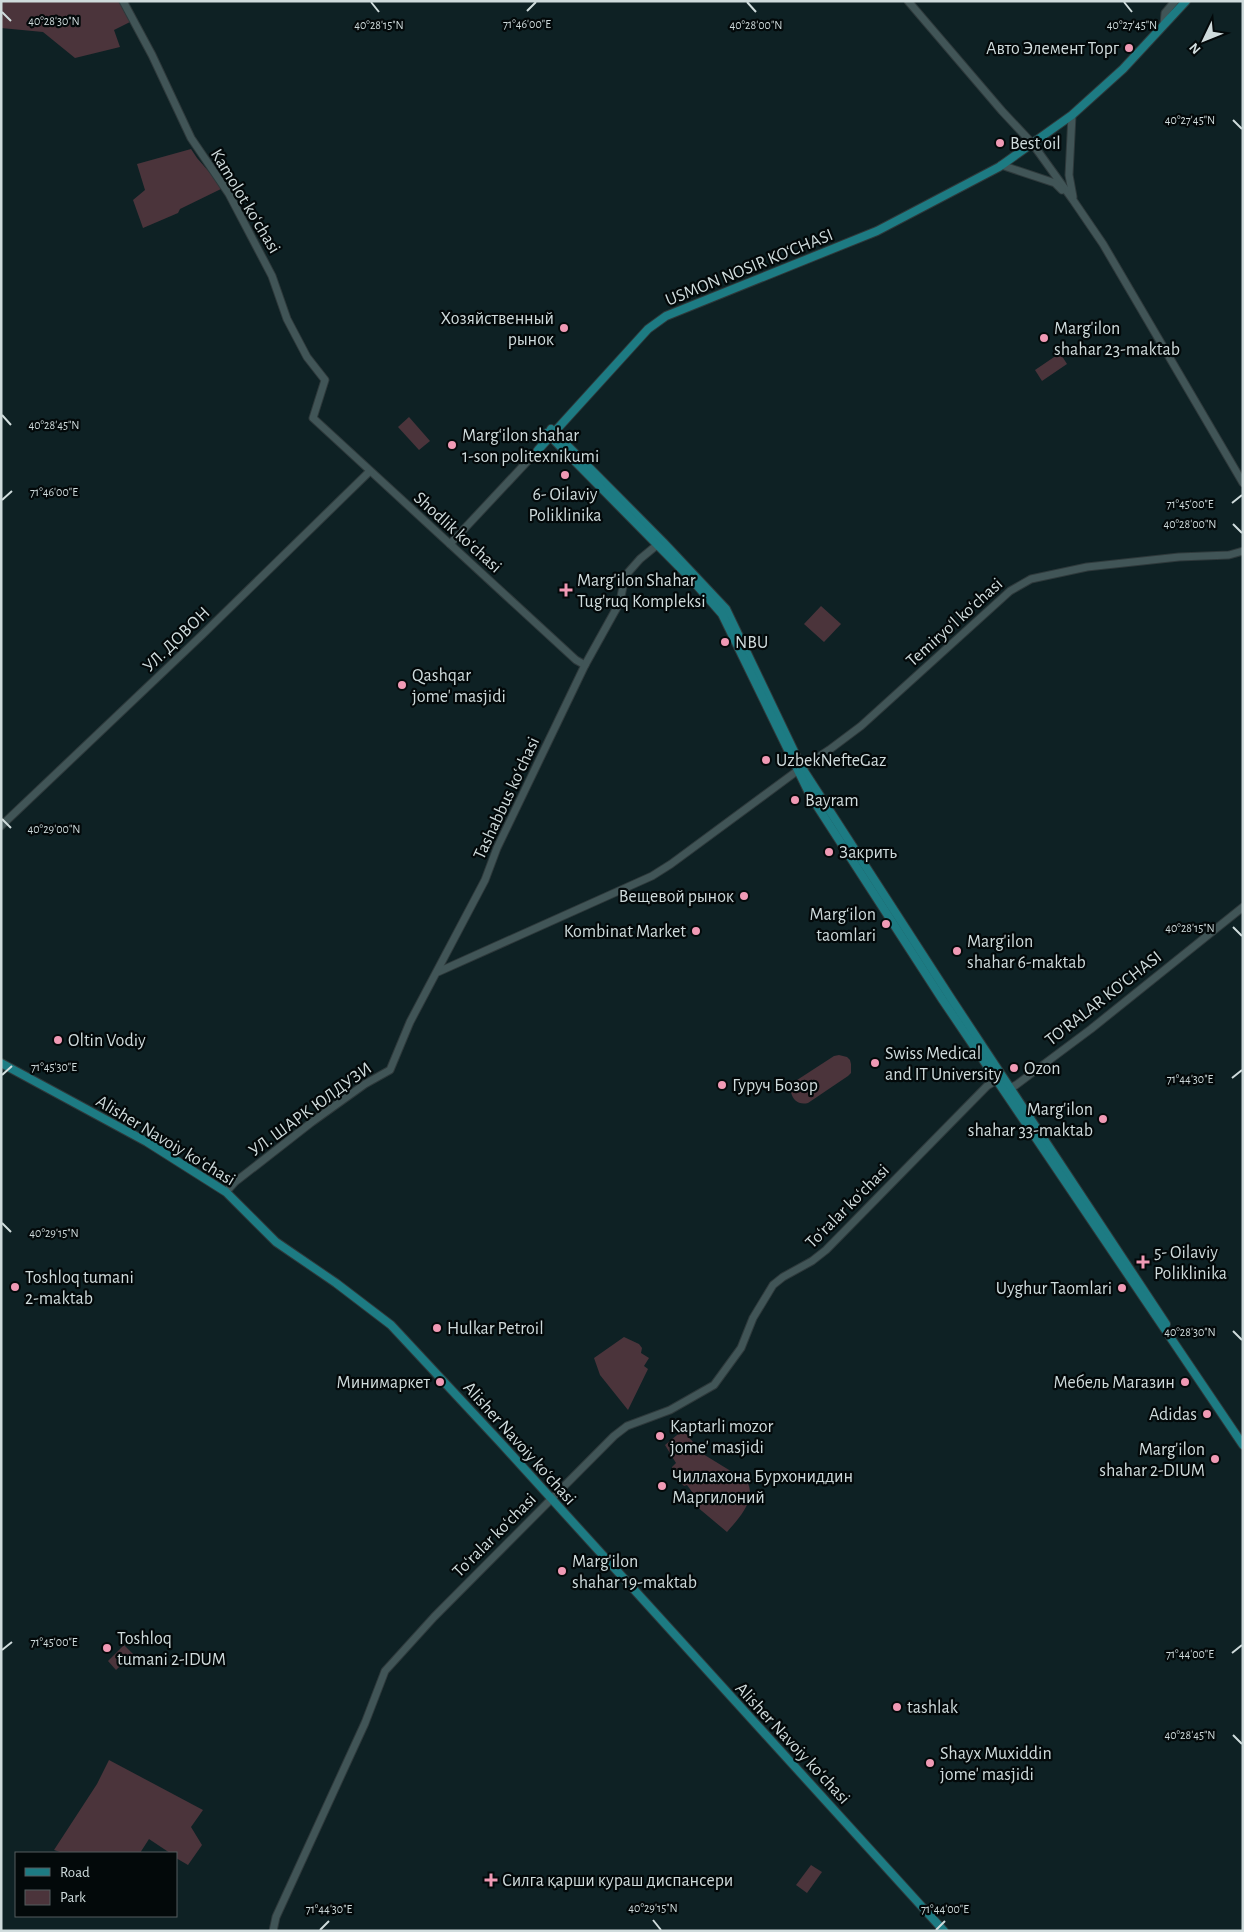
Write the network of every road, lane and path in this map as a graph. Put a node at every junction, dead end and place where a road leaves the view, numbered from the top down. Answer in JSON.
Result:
{"nodes":[{"id":1,"x":123,"y":1,"type":"edge"},
{"id":2,"x":908,"y":1,"type":"edge"},
{"id":3,"x":1175,"y":1,"type":"edge"},
{"id":4,"x":1186,"y":1,"type":"edge"},
{"id":5,"x":1164,"y":24,"type":"junction"},
{"id":6,"x":1072,"y":115,"type":"junction"},
{"id":7,"x":1032,"y":143,"type":"junction"},
{"id":8,"x":1001,"y":165,"type":"junction"},
{"id":9,"x":1073,"y":200,"type":"junction"},
{"id":10,"x":313,"y":418,"type":"joint"},
{"id":11,"x":550,"y":433,"type":"junction"},
{"id":12,"x":538,"y":450,"type":"joint"},
{"id":13,"x":370,"y":471,"type":"junction"},
{"id":14,"x":1243,"y":482,"type":"edge"},
{"id":15,"x":660,"y":543,"type":"junction"},
{"id":16,"x":450,"y":544,"type":"junction"},
{"id":17,"x":1243,"y":551,"type":"edge"},
{"id":18,"x":585,"y":665,"type":"junction"},
{"id":19,"x":800,"y":770,"type":"junction"},
{"id":20,"x":1,"y":826,"type":"edge"},
{"id":21,"x":1243,"y":907,"type":"edge"},
{"id":22,"x":446,"y":958,"type":"junction"},
{"id":23,"x":454,"y":965,"type":"junction"},
{"id":24,"x":438,"y":972,"type":"junction"},
{"id":25,"x":1,"y":1063,"type":"edge"},
{"id":26,"x":390,"y":1070,"type":"joint"},
{"id":27,"x":999,"y":1078,"type":"junction"},
{"id":28,"x":1007,"y":1090,"type":"junction"},
{"id":29,"x":226,"y":1192,"type":"junction"},
{"id":30,"x":1243,"y":1440,"type":"edge"},
{"id":31,"x":1243,"y":1445,"type":"edge"},
{"id":32,"x":551,"y":1499,"type":"junction"},
{"id":33,"x":272,"y":1931,"type":"edge"},
{"id":34,"x":944,"y":1931,"type":"edge"}],
"edges":[{"from":1,"to":10,"type":"street","name":"Kamolot koʻchasi"},
{"from":2,"to":7,"type":"street"},
{"from":3,"to":5,"type":"street"},
{"from":4,"to":5,"type":"main road","name":"USMON NOSIR KO‘CHASI"},
{"from":5,"to":6,"type":"main road","name":"USMON NOSIR KO‘CHASI"},
{"from":6,"to":7,"type":"main road","name":"USMON NOSIR KO‘CHASI"},
{"from":6,"to":9,"type":"street"},
{"from":7,"to":8,"type":"main road","name":"USMON NOSIR KO‘CHASI"},
{"from":7,"to":9,"type":"street"},
{"from":8,"to":9,"type":"street"},
{"from":8,"to":11,"type":"main road","name":"USMON NOSIR KO‘CHASI"},
{"from":9,"to":14,"type":"street"},
{"from":10,"to":13,"type":"street","name":"Shodlik koʻchasi"},
{"from":11,"to":12,"type":"main road","name":"USMON NOSIR KO‘CHASI"},
{"from":11,"to":15,"type":"main road"},
{"from":12,"to":16,"type":"street","name":"USMON NOSIR KO‘CHASI"},
{"from":13,"to":16,"type":"street","name":"Shodlik koʻchasi"},
{"from":13,"to":20,"type":"street","name":"УЛ. ДОВОН"},
{"from":15,"to":18,"type":"street","name":"Tashabbus koʻchasi"},
{"from":15,"to":19,"type":"main road"},
{"from":15,"to":19,"type":"main road"},
{"from":16,"to":18,"type":"street","name":"Shodlik koʻchasi"},
{"from":17,"to":19,"type":"street","name":"Temiryoʻl koʻchasi"},
{"from":18,"to":22,"type":"street","name":"Tashabbus koʻchasi"},
{"from":19,"to":23,"type":"street","name":"Temiryoʻl koʻchasi"},
{"from":19,"to":27,"type":"main road"},
{"from":21,"to":28,"type":"street","name":"TO'RALAR KO'CHASI"},
{"from":22,"to":23,"type":"street"},
{"from":22,"to":24,"type":"street","name":"Tashabbus koʻchasi"},
{"from":23,"to":24,"type":"street","name":"Temiryoʻl koʻchasi"},
{"from":24,"to":26,"type":"street","name":"Tashabbus koʻchasi"},
{"from":25,"to":29,"type":"main road","name":"Alisher Navoiy koʻchasi"},
{"from":26,"to":29,"type":"street","name":"УЛ. ШАРК ЮЛДУЗИ"},
{"from":27,"to":28,"type":"main road"},
{"from":27,"to":32,"type":"street","name":"Toʻralar koʻchasi"},
{"from":28,"to":30,"type":"main road"},
{"from":28,"to":31,"type":"main road"},
{"from":29,"to":32,"type":"main road","name":"Alisher Navoiy koʻchasi"},
{"from":32,"to":33,"type":"street","name":"Toʻralar koʻchasi"},
{"from":32,"to":34,"type":"main road","name":"Alisher Navoiy koʻchasi"}]}
